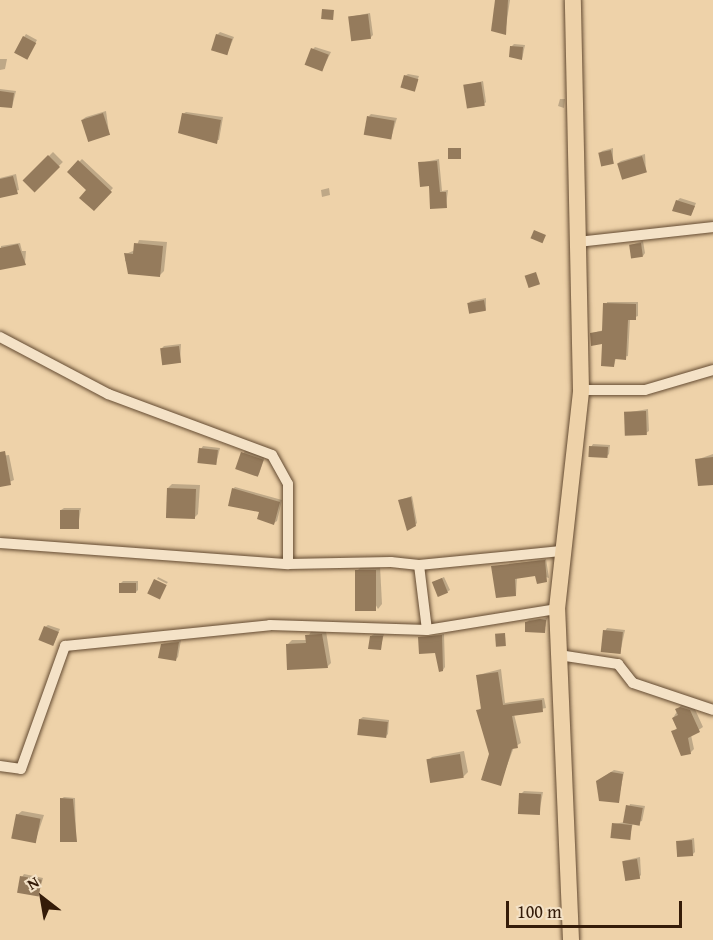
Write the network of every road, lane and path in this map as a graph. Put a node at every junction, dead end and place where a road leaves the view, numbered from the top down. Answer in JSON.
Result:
{"nodes":[{"id":1,"x":573,"y":0,"type":"edge"},
{"id":2,"x":713,"y":227,"type":"edge"},
{"id":3,"x":578,"y":242,"type":"junction"},
{"id":4,"x":0,"y":337,"type":"edge"},
{"id":5,"x":713,"y":370,"type":"edge"},
{"id":6,"x":581,"y":390,"type":"junction"},
{"id":7,"x":0,"y":543,"type":"edge"},
{"id":8,"x":563,"y":551,"type":"junction"},
{"id":9,"x":288,"y":564,"type":"junction"},
{"id":10,"x":419,"y":566,"type":"junction"},
{"id":11,"x":557,"y":609,"type":"junction"},
{"id":12,"x":427,"y":630,"type":"junction"},
{"id":13,"x":559,"y":655,"type":"junction"},
{"id":14,"x":713,"y":710,"type":"edge"},
{"id":15,"x":0,"y":766,"type":"edge"},
{"id":16,"x":571,"y":940,"type":"edge"}],
"edges":[{"from":1,"to":3,"type":"main road"},
{"from":2,"to":3,"type":"street"},
{"from":3,"to":6,"type":"main road"},
{"from":4,"to":9,"type":"street"},
{"from":5,"to":6,"type":"street"},
{"from":6,"to":8,"type":"main road"},
{"from":7,"to":9,"type":"street"},
{"from":8,"to":10,"type":"street"},
{"from":8,"to":11,"type":"main road"},
{"from":9,"to":10,"type":"street"},
{"from":10,"to":12,"type":"street"},
{"from":11,"to":12,"type":"street"},
{"from":11,"to":13,"type":"main road"},
{"from":12,"to":15,"type":"street"},
{"from":13,"to":14,"type":"street"},
{"from":13,"to":16,"type":"main road"}]}
